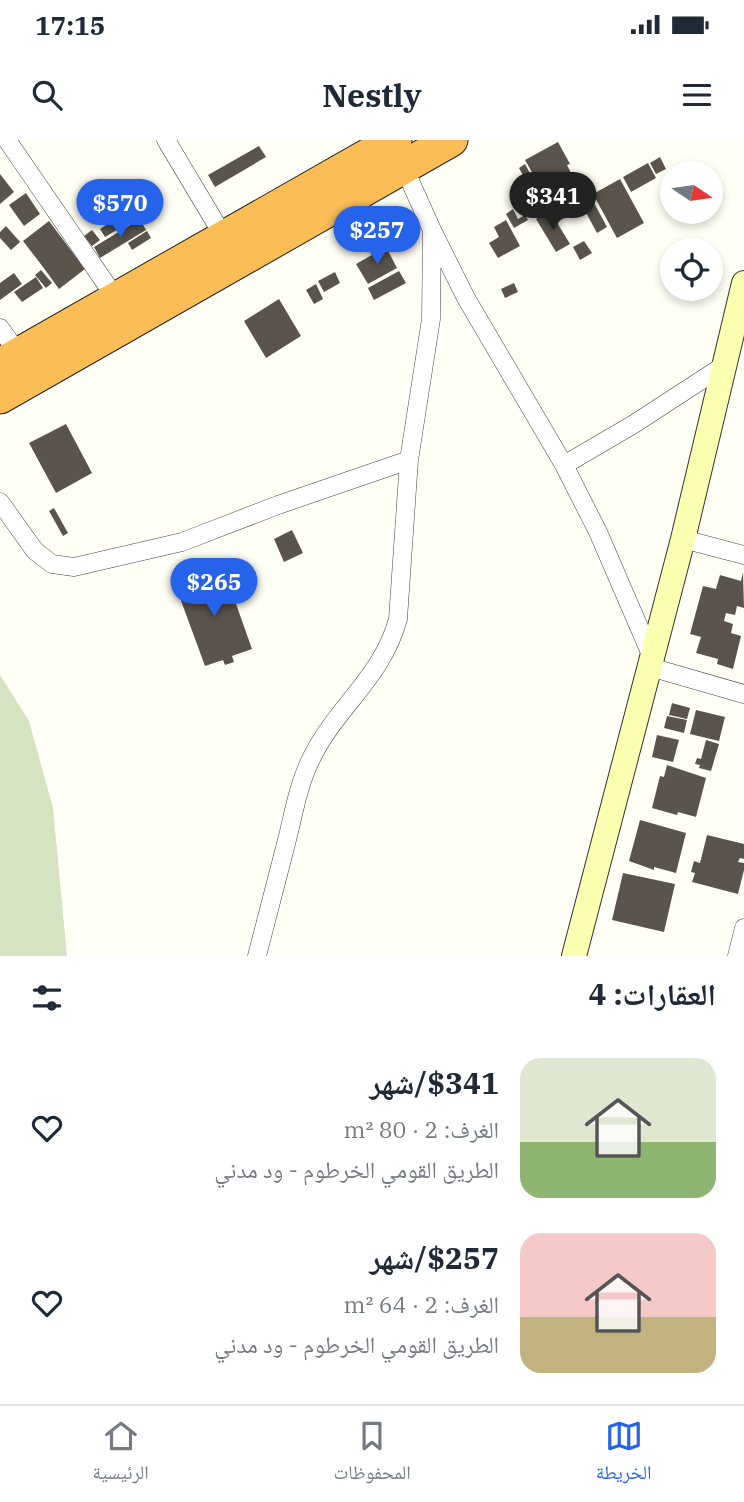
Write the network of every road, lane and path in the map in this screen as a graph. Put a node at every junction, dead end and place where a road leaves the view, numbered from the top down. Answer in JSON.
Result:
{"nodes":[{"id":1,"x":6,"y":140,"type":"edge"},
{"id":2,"x":166,"y":140,"type":"edge"},
{"id":3,"x":450,"y":140,"type":"edge"},
{"id":4,"x":396,"y":150,"type":"edge"},
{"id":5,"x":432,"y":230,"type":"junction"},
{"id":6,"x":224,"y":237,"type":"junction"},
{"id":7,"x":744,"y":283,"type":"edge"},
{"id":8,"x":117,"y":300,"type":"junction"},
{"id":9,"x":0,"y":328,"type":"edge"},
{"id":10,"x":10,"y":359,"type":"edge"},
{"id":11,"x":731,"y":360,"type":"edge"},
{"id":12,"x":0,"y":397,"type":"edge"},
{"id":13,"x":409,"y":460,"type":"junction"},
{"id":14,"x":564,"y":464,"type":"junction"},
{"id":15,"x":0,"y":502,"type":"edge"},
{"id":16,"x":683,"y":539,"type":"junction"},
{"id":17,"x":744,"y":555,"type":"edge"},
{"id":18,"x":651,"y":662,"type":"junction"},
{"id":19,"x":744,"y":694,"type":"edge"},
{"id":20,"x":744,"y":928,"type":"edge"},
{"id":21,"x":257,"y":956,"type":"edge"},
{"id":22,"x":574,"y":956,"type":"edge"},
{"id":23,"x":737,"y":956,"type":"edge"}],
"edges":[{"from":1,"to":8,"type":"street"},
{"from":2,"to":6,"type":"street"},
{"from":3,"to":4,"type":"highway"},
{"from":4,"to":5,"type":"street"},
{"from":4,"to":6,"type":"highway"},
{"from":4,"to":12,"type":"highway"},
{"from":5,"to":13,"type":"street"},
{"from":5,"to":14,"type":"street"},
{"from":6,"to":8,"type":"highway"},
{"from":7,"to":11,"type":"street"},
{"from":8,"to":10,"type":"highway"},
{"from":9,"to":10,"type":"street"},
{"from":11,"to":14,"type":"street"},
{"from":11,"to":16,"type":"street"},
{"from":13,"to":15,"type":"street"},
{"from":13,"to":21,"type":"street"},
{"from":14,"to":18,"type":"street"},
{"from":16,"to":17,"type":"street"},
{"from":16,"to":18,"type":"street"},
{"from":18,"to":19,"type":"street"},
{"from":18,"to":22,"type":"street"},
{"from":20,"to":23,"type":"street"}]}
